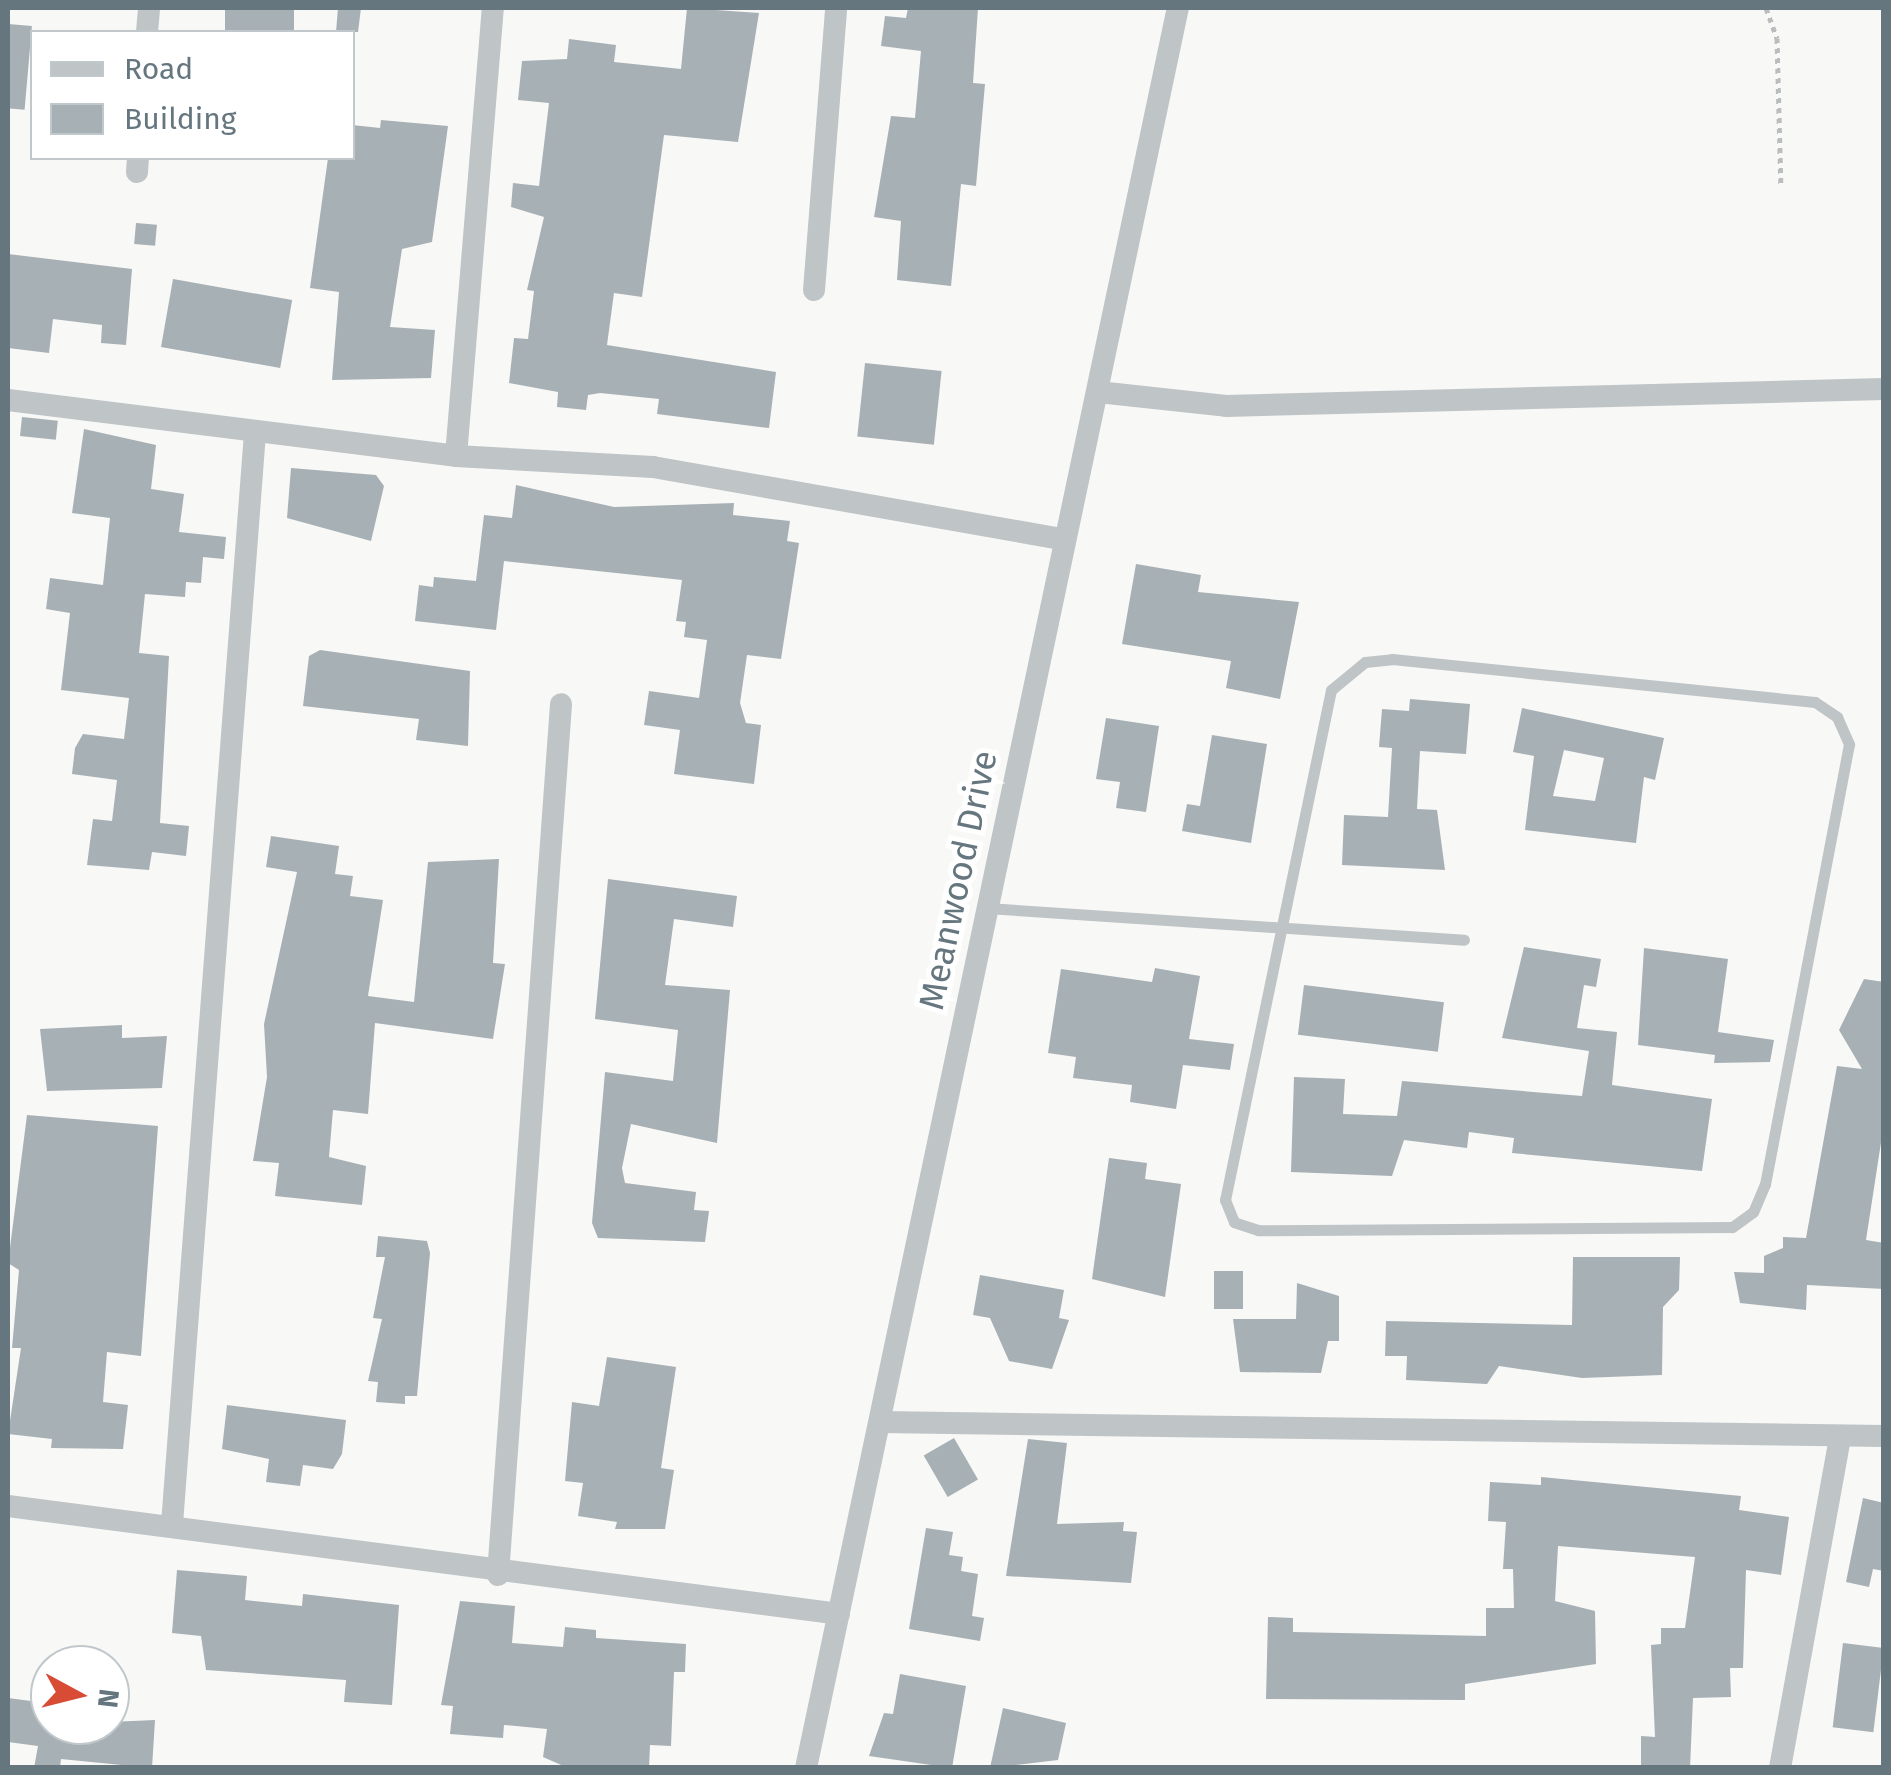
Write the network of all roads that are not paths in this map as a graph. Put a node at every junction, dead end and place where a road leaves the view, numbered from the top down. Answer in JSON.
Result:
{"nodes":[{"id":1,"x":492,"y":8,"type":"edge"},
{"id":2,"x":836,"y":8,"type":"edge"},
{"id":3,"x":1178,"y":8,"type":"edge"},
{"id":4,"x":814,"y":290,"type":"dead end"},
{"id":5,"x":1884,"y":389,"type":"edge"},
{"id":6,"x":1098,"y":392,"type":"junction"},
{"id":7,"x":8,"y":400,"type":"edge"},
{"id":8,"x":255,"y":432,"type":"junction"},
{"id":9,"x":456,"y":456,"type":"junction"},
{"id":10,"x":1064,"y":540,"type":"junction"},
{"id":11,"x":562,"y":704,"type":"dead end"},
{"id":12,"x":988,"y":908,"type":"junction"},
{"id":13,"x":1279,"y":927,"type":"junction"},
{"id":14,"x":1464,"y":940,"type":"dead end"},
{"id":15,"x":880,"y":1422,"type":"junction"},
{"id":16,"x":1884,"y":1436,"type":"edge"},
{"id":17,"x":1840,"y":1437,"type":"junction"},
{"id":18,"x":8,"y":1506,"type":"edge"},
{"id":19,"x":172,"y":1524,"type":"junction"},
{"id":20,"x":498,"y":1575,"type":"junction"},
{"id":21,"x":838,"y":1614,"type":"junction"},
{"id":22,"x":806,"y":1768,"type":"edge"},
{"id":23,"x":1780,"y":1768,"type":"edge"}],
"edges":[{"from":1,"to":9,"type":"street"},
{"from":2,"to":4,"type":"street"},
{"from":3,"to":6,"type":"street","name":"Meanwood Drive"},
{"from":5,"to":6,"type":"street"},
{"from":6,"to":10,"type":"street","name":"Meanwood Drive"},
{"from":7,"to":8,"type":"street"},
{"from":8,"to":9,"type":"street"},
{"from":8,"to":19,"type":"street"},
{"from":9,"to":10,"type":"street"},
{"from":10,"to":12,"type":"street","name":"Meanwood Drive"},
{"from":11,"to":20,"type":"street"},
{"from":12,"to":13,"type":"lane"},
{"from":12,"to":15,"type":"street","name":"Meanwood Drive"},
{"from":13,"to":13,"type":"lane"},
{"from":13,"to":14,"type":"lane"},
{"from":15,"to":17,"type":"street"},
{"from":15,"to":21,"type":"street","name":"Meanwood Drive"},
{"from":16,"to":17,"type":"street"},
{"from":17,"to":23,"type":"street"},
{"from":18,"to":19,"type":"street"},
{"from":19,"to":20,"type":"street"},
{"from":20,"to":21,"type":"street"},
{"from":21,"to":22,"type":"street","name":"Meanwood Drive"}]}
